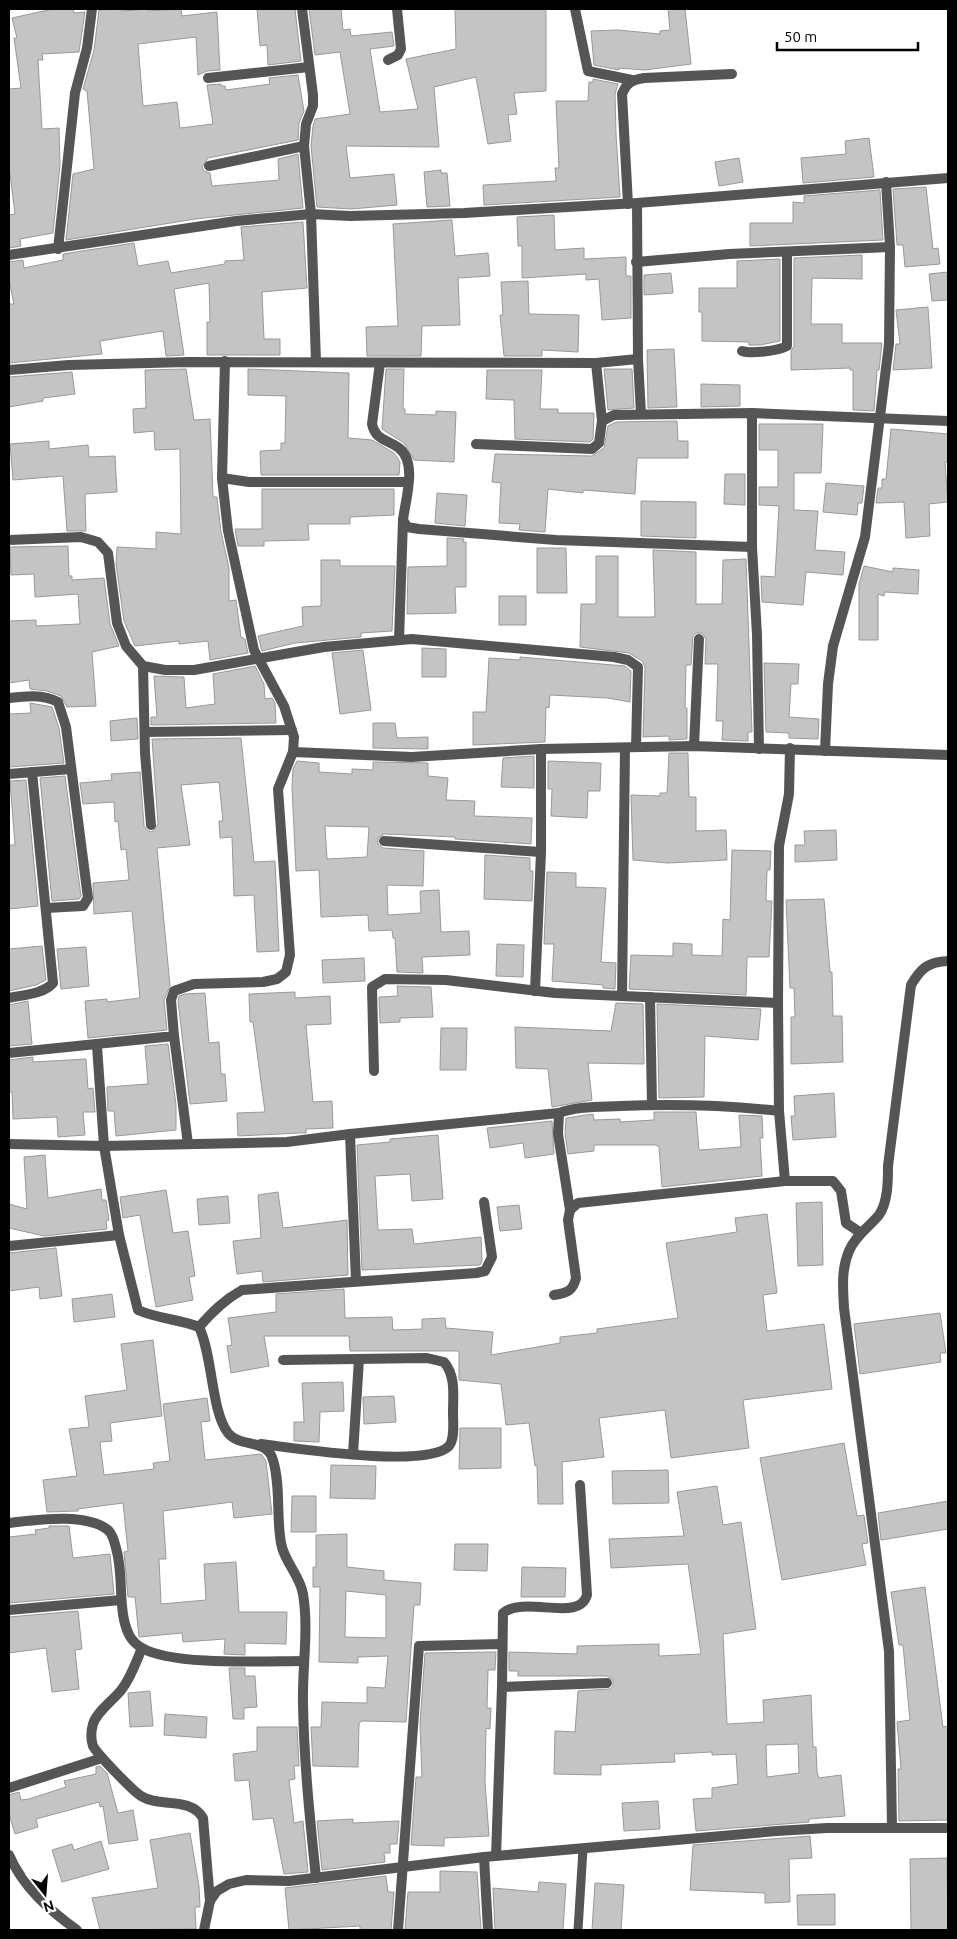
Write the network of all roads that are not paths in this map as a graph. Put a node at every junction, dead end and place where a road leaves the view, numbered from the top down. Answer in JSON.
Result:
{"nodes":[{"id":1,"x":92,"y":9,"type":"edge"},
{"id":2,"x":302,"y":9,"type":"edge"},
{"id":3,"x":397,"y":9,"type":"edge"},
{"id":4,"x":575,"y":9,"type":"edge"},
{"id":5,"x":388,"y":60,"type":"dead end"},
{"id":6,"x":309,"y":66,"type":"junction"},
{"id":7,"x":732,"y":74,"type":"dead end"},
{"id":8,"x":208,"y":78,"type":"dead end"},
{"id":9,"x":632,"y":80,"type":"junction"},
{"id":10,"x":304,"y":146,"type":"junction"},
{"id":11,"x":209,"y":166,"type":"dead end"},
{"id":12,"x":948,"y":178,"type":"edge"},
{"id":13,"x":886,"y":182,"type":"junction"},
{"id":14,"x":632,"y":203,"type":"junction"},
{"id":15,"x":311,"y":214,"type":"junction"},
{"id":16,"x":890,"y":247,"type":"junction"},
{"id":17,"x":58,"y":249,"type":"junction"},
{"id":18,"x":787,"y":252,"type":"junction"},
{"id":19,"x":9,"y":255,"type":"edge"},
{"id":20,"x":636,"y":262,"type":"junction"},
{"id":21,"x":742,"y":351,"type":"dead end"},
{"id":22,"x":638,"y":359,"type":"junction"},
{"id":23,"x":225,"y":361,"type":"junction"},
{"id":24,"x":316,"y":362,"type":"junction"},
{"id":25,"x":380,"y":363,"type":"junction"},
{"id":26,"x":596,"y":363,"type":"junction"},
{"id":27,"x":9,"y":370,"type":"edge"},
{"id":28,"x":752,"y":413,"type":"junction"},
{"id":29,"x":640,"y":414,"type":"junction"},
{"id":30,"x":881,"y":418,"type":"junction"},
{"id":31,"x":602,"y":422,"type":"junction"},
{"id":32,"x":948,"y":422,"type":"edge"},
{"id":33,"x":476,"y":444,"type":"dead end"},
{"id":34,"x":222,"y":478,"type":"junction"},
{"id":35,"x":408,"y":482,"type":"junction"},
{"id":36,"x":403,"y":520,"type":"junction"},
{"id":37,"x":9,"y":540,"type":"edge"},
{"id":38,"x":752,"y":548,"type":"junction"},
{"id":39,"x":699,"y":639,"type":"dead end"},
{"id":40,"x":399,"y":640,"type":"junction"},
{"id":41,"x":259,"y":658,"type":"junction"},
{"id":42,"x":143,"y":666,"type":"junction"},
{"id":43,"x":9,"y":698,"type":"edge"},
{"id":44,"x":292,"y":730,"type":"junction"},
{"id":45,"x":144,"y":732,"type":"junction"},
{"id":46,"x":694,"y":746,"type":"junction"},
{"id":47,"x":625,"y":748,"type":"junction"},
{"id":48,"x":636,"y":748,"type":"junction"},
{"id":49,"x":790,"y":748,"type":"junction"},
{"id":50,"x":541,"y":749,"type":"junction"},
{"id":51,"x":759,"y":749,"type":"junction"},
{"id":52,"x":825,"y":750,"type":"junction"},
{"id":53,"x":293,"y":752,"type":"junction"},
{"id":54,"x":948,"y":755,"type":"edge"},
{"id":55,"x":71,"y":769,"type":"junction"},
{"id":56,"x":32,"y":772,"type":"junction"},
{"id":57,"x":9,"y":774,"type":"edge"},
{"id":58,"x":150,"y":825,"type":"dead end"},
{"id":59,"x":384,"y":841,"type":"dead end"},
{"id":60,"x":541,"y":852,"type":"junction"},
{"id":61,"x":46,"y":908,"type":"junction"},
{"id":62,"x":948,"y":961,"type":"edge"},
{"id":63,"x":535,"y":991,"type":"junction"},
{"id":64,"x":622,"y":996,"type":"junction"},
{"id":65,"x":650,"y":997,"type":"junction"},
{"id":66,"x":9,"y":998,"type":"edge"},
{"id":67,"x":778,"y":1004,"type":"junction"},
{"id":68,"x":174,"y":1036,"type":"junction"},
{"id":69,"x":97,"y":1046,"type":"junction"},
{"id":70,"x":9,"y":1053,"type":"edge"},
{"id":71,"x":374,"y":1071,"type":"dead end"},
{"id":72,"x":652,"y":1105,"type":"junction"},
{"id":73,"x":779,"y":1111,"type":"junction"},
{"id":74,"x":559,"y":1113,"type":"junction"},
{"id":75,"x":350,"y":1134,"type":"junction"},
{"id":76,"x":9,"y":1144,"type":"edge"},
{"id":77,"x":188,"y":1144,"type":"junction"},
{"id":78,"x":104,"y":1146,"type":"junction"},
{"id":79,"x":785,"y":1181,"type":"junction"},
{"id":80,"x":484,"y":1202,"type":"dead end"},
{"id":81,"x":570,"y":1210,"type":"junction"},
{"id":82,"x":861,"y":1233,"type":"junction"},
{"id":83,"x":119,"y":1235,"type":"junction"},
{"id":84,"x":9,"y":1246,"type":"edge"},
{"id":85,"x":356,"y":1281,"type":"junction"},
{"id":86,"x":554,"y":1295,"type":"dead end"},
{"id":87,"x":199,"y":1327,"type":"junction"},
{"id":88,"x":359,"y":1359,"type":"junction"},
{"id":89,"x":283,"y":1360,"type":"dead end"},
{"id":90,"x":261,"y":1444,"type":"junction"},
{"id":91,"x":353,"y":1454,"type":"junction"},
{"id":92,"x":580,"y":1485,"type":"dead end"},
{"id":93,"x":9,"y":1523,"type":"edge"},
{"id":94,"x":121,"y":1600,"type":"junction"},
{"id":95,"x":9,"y":1610,"type":"edge"},
{"id":96,"x":502,"y":1644,"type":"junction"},
{"id":97,"x":142,"y":1648,"type":"junction"},
{"id":98,"x":304,"y":1661,"type":"junction"},
{"id":99,"x":607,"y":1683,"type":"dead end"},
{"id":100,"x":502,"y":1687,"type":"junction"},
{"id":101,"x":102,"y":1758,"type":"junction"},
{"id":102,"x":9,"y":1788,"type":"edge"},
{"id":103,"x":892,"y":1828,"type":"junction"},
{"id":104,"x":948,"y":1828,"type":"edge"},
{"id":105,"x":583,"y":1849,"type":"junction"},
{"id":106,"x":9,"y":1855,"type":"edge"},
{"id":107,"x":496,"y":1856,"type":"junction"},
{"id":108,"x":484,"y":1857,"type":"junction"},
{"id":109,"x":402,"y":1866,"type":"junction"},
{"id":110,"x":316,"y":1878,"type":"junction"},
{"id":111,"x":210,"y":1901,"type":"junction"},
{"id":112,"x":77,"y":1930,"type":"edge"},
{"id":113,"x":204,"y":1930,"type":"edge"},
{"id":114,"x":398,"y":1930,"type":"edge"},
{"id":115,"x":488,"y":1930,"type":"edge"},
{"id":116,"x":578,"y":1930,"type":"edge"}],
"edges":[{"from":1,"to":17,"type":"street"},
{"from":2,"to":6,"type":"street"},
{"from":3,"to":5,"type":"street"},
{"from":4,"to":9,"type":"street"},
{"from":6,"to":8,"type":"street"},
{"from":6,"to":10,"type":"street"},
{"from":7,"to":9,"type":"street"},
{"from":9,"to":14,"type":"street"},
{"from":10,"to":11,"type":"street"},
{"from":10,"to":15,"type":"street"},
{"from":12,"to":13,"type":"street"},
{"from":13,"to":14,"type":"street"},
{"from":13,"to":16,"type":"street"},
{"from":14,"to":15,"type":"street"},
{"from":14,"to":20,"type":"street"},
{"from":15,"to":17,"type":"street"},
{"from":15,"to":24,"type":"street"},
{"from":16,"to":18,"type":"street"},
{"from":16,"to":30,"type":"street"},
{"from":17,"to":19,"type":"street"},
{"from":18,"to":20,"type":"street"},
{"from":18,"to":21,"type":"street"},
{"from":20,"to":22,"type":"street"},
{"from":22,"to":26,"type":"street"},
{"from":22,"to":29,"type":"street"},
{"from":23,"to":24,"type":"street"},
{"from":23,"to":27,"type":"street"},
{"from":23,"to":34,"type":"street"},
{"from":24,"to":25,"type":"street"},
{"from":25,"to":26,"type":"street"},
{"from":25,"to":35,"type":"street"},
{"from":26,"to":31,"type":"street"},
{"from":28,"to":29,"type":"street"},
{"from":28,"to":30,"type":"street"},
{"from":28,"to":38,"type":"street"},
{"from":29,"to":31,"type":"street"},
{"from":30,"to":32,"type":"street"},
{"from":30,"to":52,"type":"street"},
{"from":31,"to":33,"type":"street"},
{"from":34,"to":35,"type":"street"},
{"from":34,"to":41,"type":"street"},
{"from":35,"to":36,"type":"street"},
{"from":36,"to":38,"type":"street"},
{"from":36,"to":40,"type":"street"},
{"from":37,"to":42,"type":"street"},
{"from":38,"to":51,"type":"street"},
{"from":39,"to":46,"type":"street"},
{"from":40,"to":41,"type":"street"},
{"from":40,"to":48,"type":"street"},
{"from":41,"to":42,"type":"street"},
{"from":41,"to":44,"type":"street"},
{"from":42,"to":45,"type":"street"},
{"from":43,"to":55,"type":"street"},
{"from":44,"to":45,"type":"street"},
{"from":44,"to":53,"type":"street"},
{"from":45,"to":58,"type":"street"},
{"from":46,"to":48,"type":"street"},
{"from":46,"to":51,"type":"street"},
{"from":47,"to":48,"type":"street"},
{"from":47,"to":50,"type":"street"},
{"from":47,"to":64,"type":"street"},
{"from":49,"to":51,"type":"street"},
{"from":49,"to":52,"type":"street"},
{"from":49,"to":67,"type":"street"},
{"from":50,"to":53,"type":"street"},
{"from":50,"to":60,"type":"street"},
{"from":52,"to":54,"type":"street"},
{"from":53,"to":68,"type":"street"},
{"from":55,"to":56,"type":"street"},
{"from":55,"to":61,"type":"street"},
{"from":56,"to":57,"type":"street"},
{"from":56,"to":61,"type":"street"},
{"from":59,"to":60,"type":"street"},
{"from":60,"to":63,"type":"street"},
{"from":61,"to":66,"type":"street"},
{"from":62,"to":82,"type":"street"},
{"from":63,"to":64,"type":"street"},
{"from":63,"to":71,"type":"street"},
{"from":64,"to":65,"type":"street"},
{"from":65,"to":67,"type":"street"},
{"from":65,"to":72,"type":"street"},
{"from":67,"to":73,"type":"street"},
{"from":68,"to":69,"type":"street"},
{"from":68,"to":77,"type":"street"},
{"from":69,"to":70,"type":"street"},
{"from":69,"to":78,"type":"street"},
{"from":72,"to":73,"type":"street"},
{"from":72,"to":74,"type":"street"},
{"from":73,"to":79,"type":"street"},
{"from":74,"to":75,"type":"street"},
{"from":74,"to":81,"type":"street"},
{"from":75,"to":77,"type":"street"},
{"from":75,"to":85,"type":"street"},
{"from":76,"to":78,"type":"street"},
{"from":77,"to":78,"type":"street"},
{"from":78,"to":83,"type":"street"},
{"from":79,"to":81,"type":"street"},
{"from":79,"to":82,"type":"street"},
{"from":80,"to":85,"type":"street"},
{"from":81,"to":86,"type":"street"},
{"from":82,"to":103,"type":"street"},
{"from":83,"to":84,"type":"street"},
{"from":83,"to":87,"type":"street"},
{"from":85,"to":87,"type":"street"},
{"from":87,"to":90,"type":"street"},
{"from":88,"to":89,"type":"street"},
{"from":88,"to":91,"type":"street"},
{"from":88,"to":91,"type":"street"},
{"from":90,"to":91,"type":"street"},
{"from":90,"to":98,"type":"street"},
{"from":92,"to":96,"type":"street"},
{"from":93,"to":94,"type":"street"},
{"from":94,"to":95,"type":"street"},
{"from":94,"to":97,"type":"street"},
{"from":96,"to":100,"type":"street"},
{"from":96,"to":109,"type":"street"},
{"from":97,"to":98,"type":"street"},
{"from":97,"to":101,"type":"street"},
{"from":98,"to":110,"type":"street"},
{"from":99,"to":100,"type":"street"},
{"from":100,"to":107,"type":"street"},
{"from":101,"to":102,"type":"street"},
{"from":101,"to":111,"type":"street"},
{"from":103,"to":104,"type":"street"},
{"from":103,"to":105,"type":"street"},
{"from":105,"to":107,"type":"street"},
{"from":105,"to":116,"type":"lane"},
{"from":106,"to":112,"type":"street"},
{"from":107,"to":108,"type":"street"},
{"from":108,"to":109,"type":"street"},
{"from":108,"to":115,"type":"street"},
{"from":109,"to":110,"type":"street"},
{"from":109,"to":114,"type":"street"},
{"from":110,"to":111,"type":"street"},
{"from":111,"to":113,"type":"street"}]}
